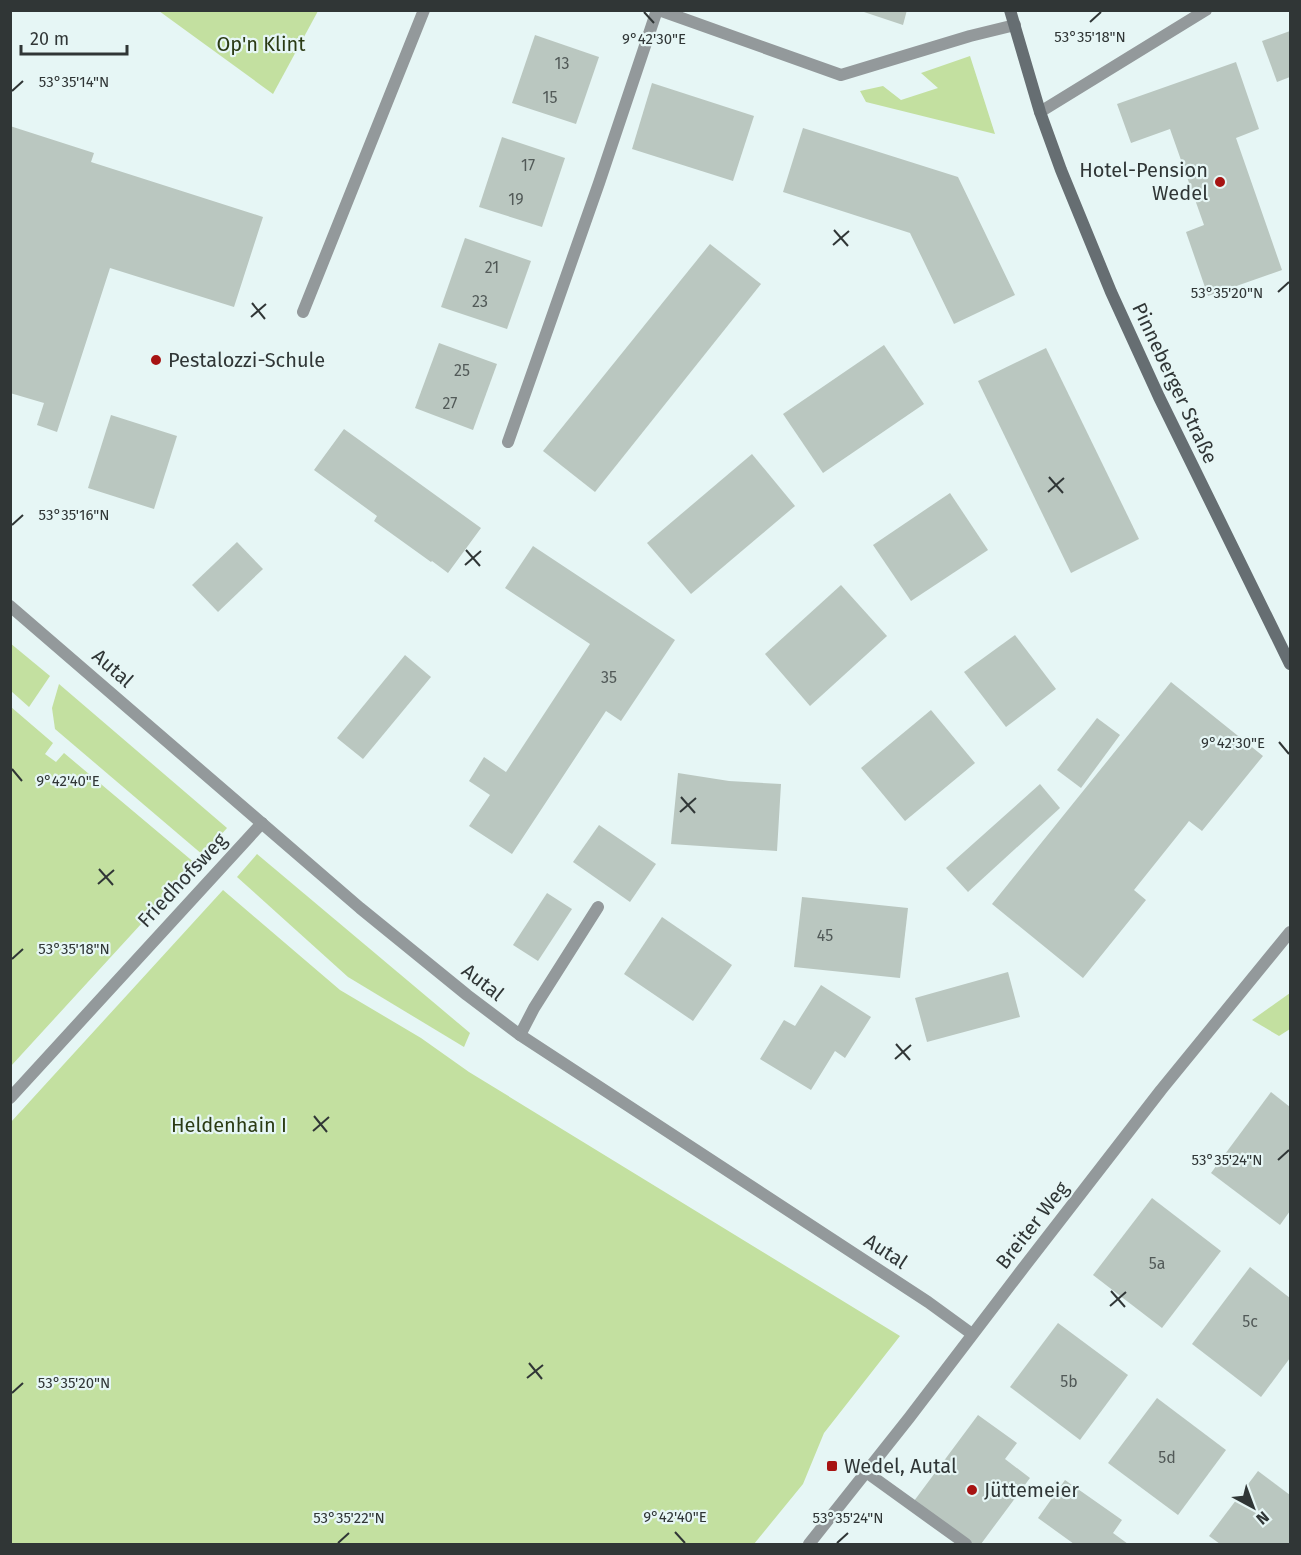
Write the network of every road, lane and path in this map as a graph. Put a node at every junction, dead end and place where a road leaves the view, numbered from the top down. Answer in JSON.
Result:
{"nodes":[{"id":1,"x":424,"y":10,"type":"edge"},
{"id":2,"x":658,"y":10,"type":"edge"},
{"id":3,"x":1011,"y":10,"type":"edge"},
{"id":4,"x":1206,"y":10,"type":"edge"},
{"id":5,"x":1015,"y":25,"type":"junction"},
{"id":6,"x":1040,"y":112,"type":"junction"},
{"id":7,"x":303,"y":312,"type":"dead end"},
{"id":8,"x":507,"y":442,"type":"dead end"},
{"id":9,"x":10,"y":606,"type":"edge"},
{"id":10,"x":1290,"y":664,"type":"edge"},
{"id":11,"x":262,"y":822,"type":"junction"},
{"id":12,"x":598,"y":907,"type":"dead end"},
{"id":13,"x":1290,"y":932,"type":"edge"},
{"id":14,"x":520,"y":1035,"type":"junction"},
{"id":15,"x":10,"y":1098,"type":"edge"},
{"id":16,"x":972,"y":1334,"type":"junction"},
{"id":17,"x":866,"y":1472,"type":"junction"},
{"id":18,"x":809,"y":1545,"type":"edge"},
{"id":19,"x":966,"y":1545,"type":"edge"}],
"edges":[{"from":1,"to":7,"type":"street"},
{"from":2,"to":5,"type":"street"},
{"from":2,"to":8,"type":"street"},
{"from":3,"to":5,"type":"main road","name":"Pinneberger Straße"},
{"from":4,"to":6,"type":"street"},
{"from":5,"to":6,"type":"main road","name":"Pinneberger Straße"},
{"from":6,"to":10,"type":"main road","name":"Pinneberger Straße"},
{"from":9,"to":11,"type":"street","name":"Autal"},
{"from":11,"to":14,"type":"street","name":"Autal"},
{"from":11,"to":15,"type":"street","name":"Friedhofsweg"},
{"from":12,"to":14,"type":"street"},
{"from":13,"to":16,"type":"street","name":"Breiter Weg"},
{"from":14,"to":16,"type":"street","name":"Autal"},
{"from":16,"to":17,"type":"street","name":"Breiter Weg"},
{"from":17,"to":18,"type":"street","name":"Breiter Weg"},
{"from":17,"to":19,"type":"street"}]}
